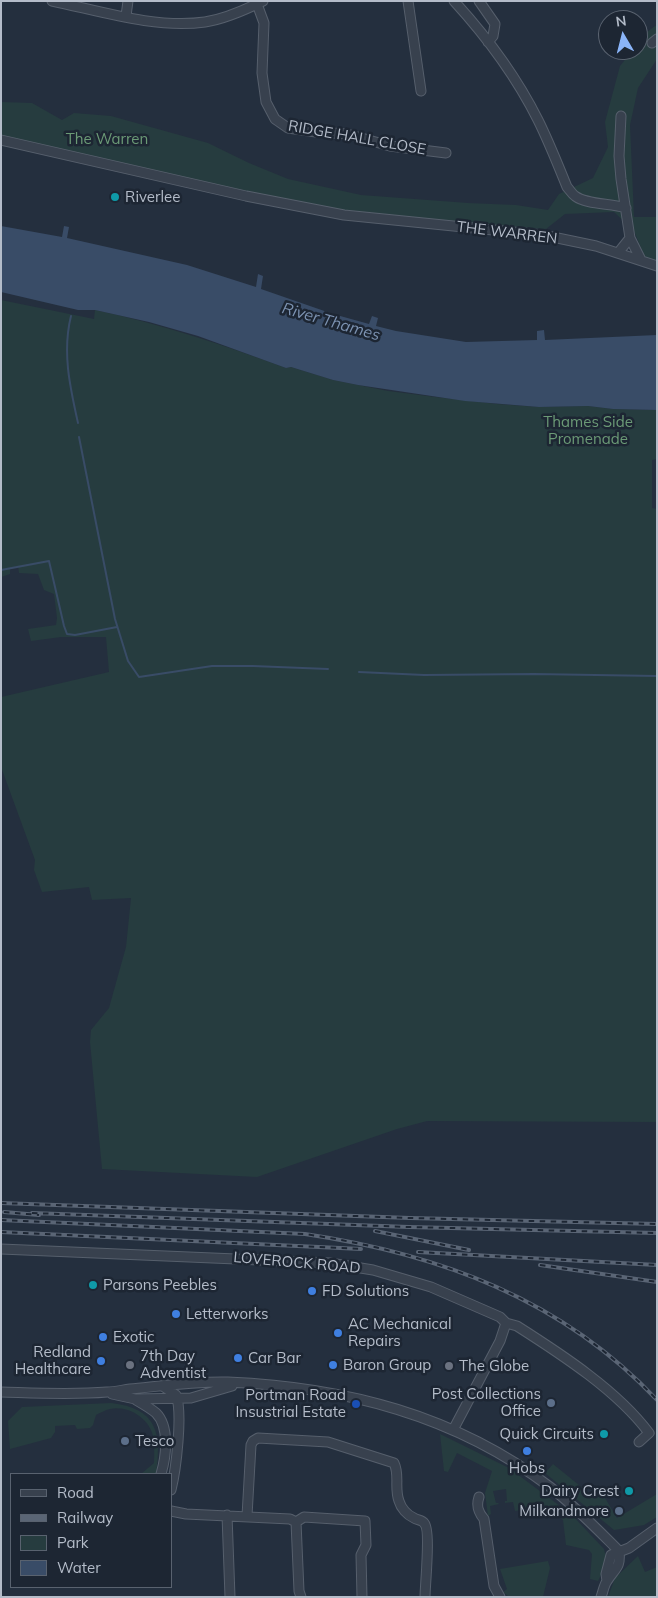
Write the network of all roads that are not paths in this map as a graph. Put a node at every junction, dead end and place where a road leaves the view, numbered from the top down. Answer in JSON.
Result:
{"nodes":[{"id":1,"x":52,"y":1,"type":"edge"},
{"id":2,"x":128,"y":1,"type":"edge"},
{"id":3,"x":408,"y":1,"type":"edge"},
{"id":4,"x":454,"y":1,"type":"edge"},
{"id":5,"x":479,"y":1,"type":"edge"},
{"id":6,"x":260,"y":3,"type":"edge"},
{"id":7,"x":126,"y":16,"type":"junction"},
{"id":8,"x":488,"y":42,"type":"junction"},
{"id":9,"x":421,"y":91,"type":"dead end"},
{"id":10,"x":621,"y":116,"type":"dead end"},
{"id":11,"x":1,"y":140,"type":"edge"},
{"id":12,"x":441,"y":154,"type":"dead end"},
{"id":13,"x":626,"y":208,"type":"junction"},
{"id":14,"x":630,"y":238,"type":"junction"},
{"id":15,"x":618,"y":253,"type":"junction"},
{"id":16,"x":641,"y":260,"type":"junction"},
{"id":17,"x":657,"y":266,"type":"edge"},
{"id":18,"x":1,"y":1249,"type":"edge"},
{"id":19,"x":506,"y":1323,"type":"junction"},
{"id":20,"x":242,"y":1384,"type":"junction"},
{"id":21,"x":164,"y":1387,"type":"junction"},
{"id":22,"x":1,"y":1392,"type":"edge"},
{"id":23,"x":108,"y":1392,"type":"junction"},
{"id":24,"x":177,"y":1398,"type":"junction"},
{"id":25,"x":191,"y":1398,"type":"junction"},
{"id":26,"x":135,"y":1399,"type":"junction"},
{"id":27,"x":155,"y":1399,"type":"junction"},
{"id":28,"x":156,"y":1413,"type":"junction"},
{"id":29,"x":178,"y":1416,"type":"junction"},
{"id":30,"x":453,"y":1430,"type":"junction"},
{"id":31,"x":639,"y":1442,"type":"dead end"},
{"id":32,"x":161,"y":1473,"type":"edge"},
{"id":33,"x":172,"y":1486,"type":"edge"},
{"id":34,"x":479,"y":1497,"type":"dead end"},
{"id":35,"x":172,"y":1511,"type":"edge"},
{"id":36,"x":227,"y":1515,"type":"junction"},
{"id":37,"x":247,"y":1516,"type":"junction"},
{"id":38,"x":296,"y":1522,"type":"junction"},
{"id":39,"x":657,"y":1528,"type":"edge"},
{"id":40,"x":620,"y":1551,"type":"junction"},
{"id":41,"x":230,"y":1597,"type":"edge"},
{"id":42,"x":302,"y":1597,"type":"edge"},
{"id":43,"x":362,"y":1597,"type":"edge"},
{"id":44,"x":425,"y":1597,"type":"edge"},
{"id":45,"x":500,"y":1597,"type":"edge"},
{"id":46,"x":601,"y":1597,"type":"edge"}],
"edges":[{"from":1,"to":7,"type":"street"},
{"from":2,"to":7,"type":"street"},
{"from":3,"to":9,"type":"street"},
{"from":4,"to":8,"type":"street"},
{"from":5,"to":8,"type":"street"},
{"from":6,"to":7,"type":"street"},
{"from":6,"to":12,"type":"street","name":"RIDGE HALL CLOSE"},
{"from":8,"to":13,"type":"street"},
{"from":10,"to":13,"type":"street"},
{"from":11,"to":15,"type":"street","name":"THE WARREN"},
{"from":13,"to":14,"type":"street"},
{"from":14,"to":15,"type":"street"},
{"from":14,"to":16,"type":"street"},
{"from":15,"to":16,"type":"street","name":"THE WARREN"},
{"from":16,"to":17,"type":"street","name":"THE WARREN"},
{"from":18,"to":19,"type":"street","name":"LOVEROCK ROAD"},
{"from":19,"to":30,"type":"street"},
{"from":19,"to":31,"type":"street","name":"LOVEROCK ROAD"},
{"from":20,"to":21,"type":"street"},
{"from":20,"to":25,"type":"street"},
{"from":20,"to":30,"type":"street"},
{"from":21,"to":23,"type":"street"},
{"from":21,"to":24,"type":"street"},
{"from":21,"to":27,"type":"street"},
{"from":22,"to":23,"type":"street"},
{"from":23,"to":26,"type":"street"},
{"from":24,"to":25,"type":"street"},
{"from":24,"to":27,"type":"street"},
{"from":24,"to":29,"type":"street"},
{"from":25,"to":29,"type":"street"},
{"from":26,"to":27,"type":"street"},
{"from":26,"to":28,"type":"street"},
{"from":27,"to":28,"type":"street"},
{"from":28,"to":32,"type":"street"},
{"from":29,"to":33,"type":"street"},
{"from":30,"to":40,"type":"street"},
{"from":34,"to":45,"type":"street"},
{"from":35,"to":36,"type":"street"},
{"from":36,"to":37,"type":"street"},
{"from":36,"to":41,"type":"street"},
{"from":37,"to":38,"type":"street"},
{"from":37,"to":44,"type":"street"},
{"from":38,"to":42,"type":"street"},
{"from":38,"to":43,"type":"street"},
{"from":39,"to":40,"type":"street"},
{"from":40,"to":46,"type":"street"}]}
